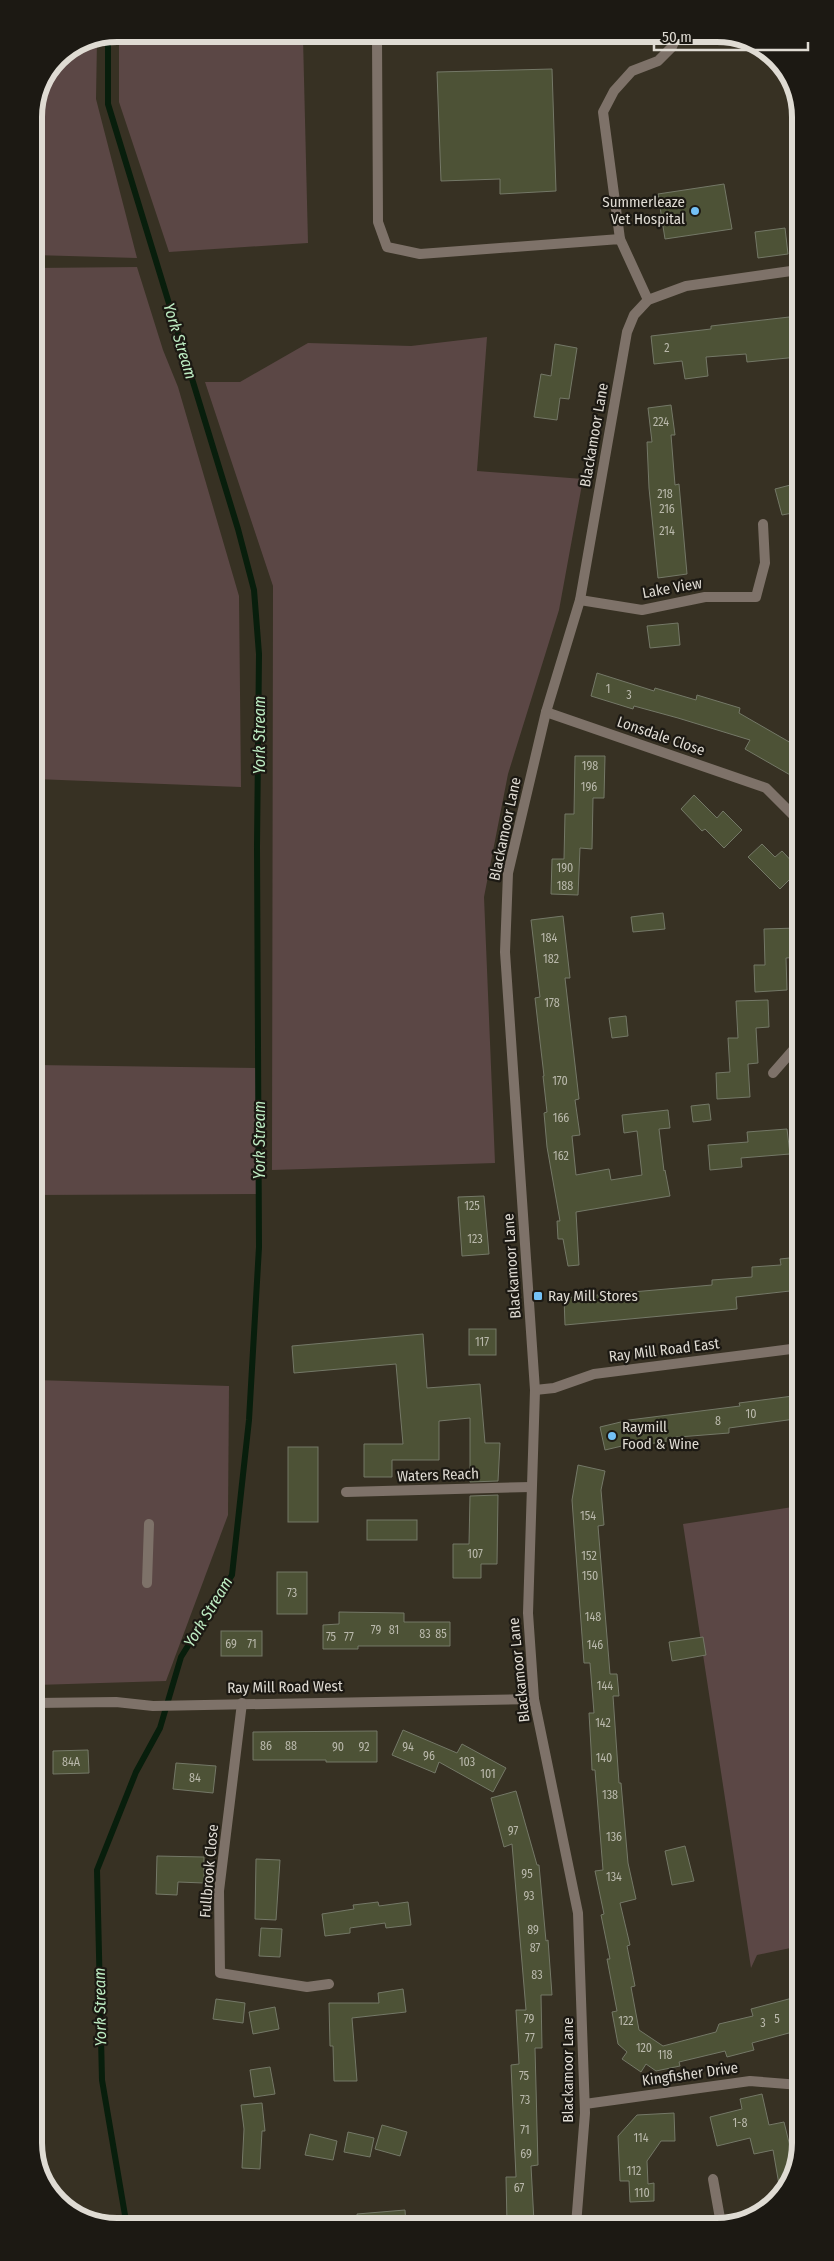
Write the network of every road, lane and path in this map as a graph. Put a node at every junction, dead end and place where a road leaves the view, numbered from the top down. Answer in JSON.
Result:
{"nodes":[{"id":1,"x":377,"y":43,"type":"edge"},
{"id":2,"x":674,"y":43,"type":"edge"},
{"id":3,"x":620,"y":239,"type":"junction"},
{"id":4,"x":792,"y":271,"type":"edge"},
{"id":5,"x":648,"y":300,"type":"junction"},
{"id":6,"x":762,"y":524,"type":"dead end"},
{"id":7,"x":580,"y":600,"type":"junction"},
{"id":8,"x":546,"y":712,"type":"junction"},
{"id":9,"x":792,"y":814,"type":"edge"},
{"id":10,"x":792,"y":1052,"type":"edge"},
{"id":11,"x":773,"y":1073,"type":"dead end"},
{"id":12,"x":792,"y":1349,"type":"edge"},
{"id":13,"x":535,"y":1390,"type":"junction"},
{"id":14,"x":531,"y":1487,"type":"junction"},
{"id":15,"x":346,"y":1492,"type":"dead end"},
{"id":16,"x":149,"y":1524,"type":"dead end"},
{"id":17,"x":147,"y":1583,"type":"dead end"},
{"id":18,"x":534,"y":1699,"type":"junction"},
{"id":19,"x":43,"y":1703,"type":"edge"},
{"id":20,"x":242,"y":1703,"type":"junction"},
{"id":21,"x":329,"y":1984,"type":"dead end"},
{"id":22,"x":792,"y":2084,"type":"edge"},
{"id":23,"x":585,"y":2104,"type":"junction"},
{"id":24,"x":713,"y":2178,"type":"dead end"},
{"id":25,"x":577,"y":2218,"type":"edge"},
{"id":26,"x":719,"y":2218,"type":"edge"}],
"edges":[{"from":1,"to":3,"type":"street"},
{"from":2,"to":3,"type":"street"},
{"from":3,"to":5,"type":"street"},
{"from":4,"to":5,"type":"street"},
{"from":5,"to":7,"type":"street","name":"Blackamoor Lane"},
{"from":6,"to":7,"type":"street","name":"Lake View"},
{"from":7,"to":8,"type":"street","name":"Blackamoor Lane"},
{"from":8,"to":9,"type":"street","name":"Lonsdale Close"},
{"from":8,"to":13,"type":"street","name":"Blackamoor Lane"},
{"from":10,"to":11,"type":"street"},
{"from":12,"to":13,"type":"street","name":"Ray Mill Road East"},
{"from":13,"to":14,"type":"street","name":"Blackamoor Lane"},
{"from":14,"to":15,"type":"street","name":"Waters Reach"},
{"from":14,"to":18,"type":"street","name":"Blackamoor Lane"},
{"from":16,"to":17,"type":"street"},
{"from":18,"to":20,"type":"street","name":"Ray Mill Road West"},
{"from":18,"to":23,"type":"street","name":"Blackamoor Lane"},
{"from":19,"to":20,"type":"street","name":"Ray Mill Road West"},
{"from":20,"to":21,"type":"street","name":"Fullbrook Close"},
{"from":22,"to":23,"type":"street","name":"Kingfisher Drive"},
{"from":23,"to":25,"type":"street","name":"Blackamoor Lane"},
{"from":24,"to":26,"type":"street"}]}
